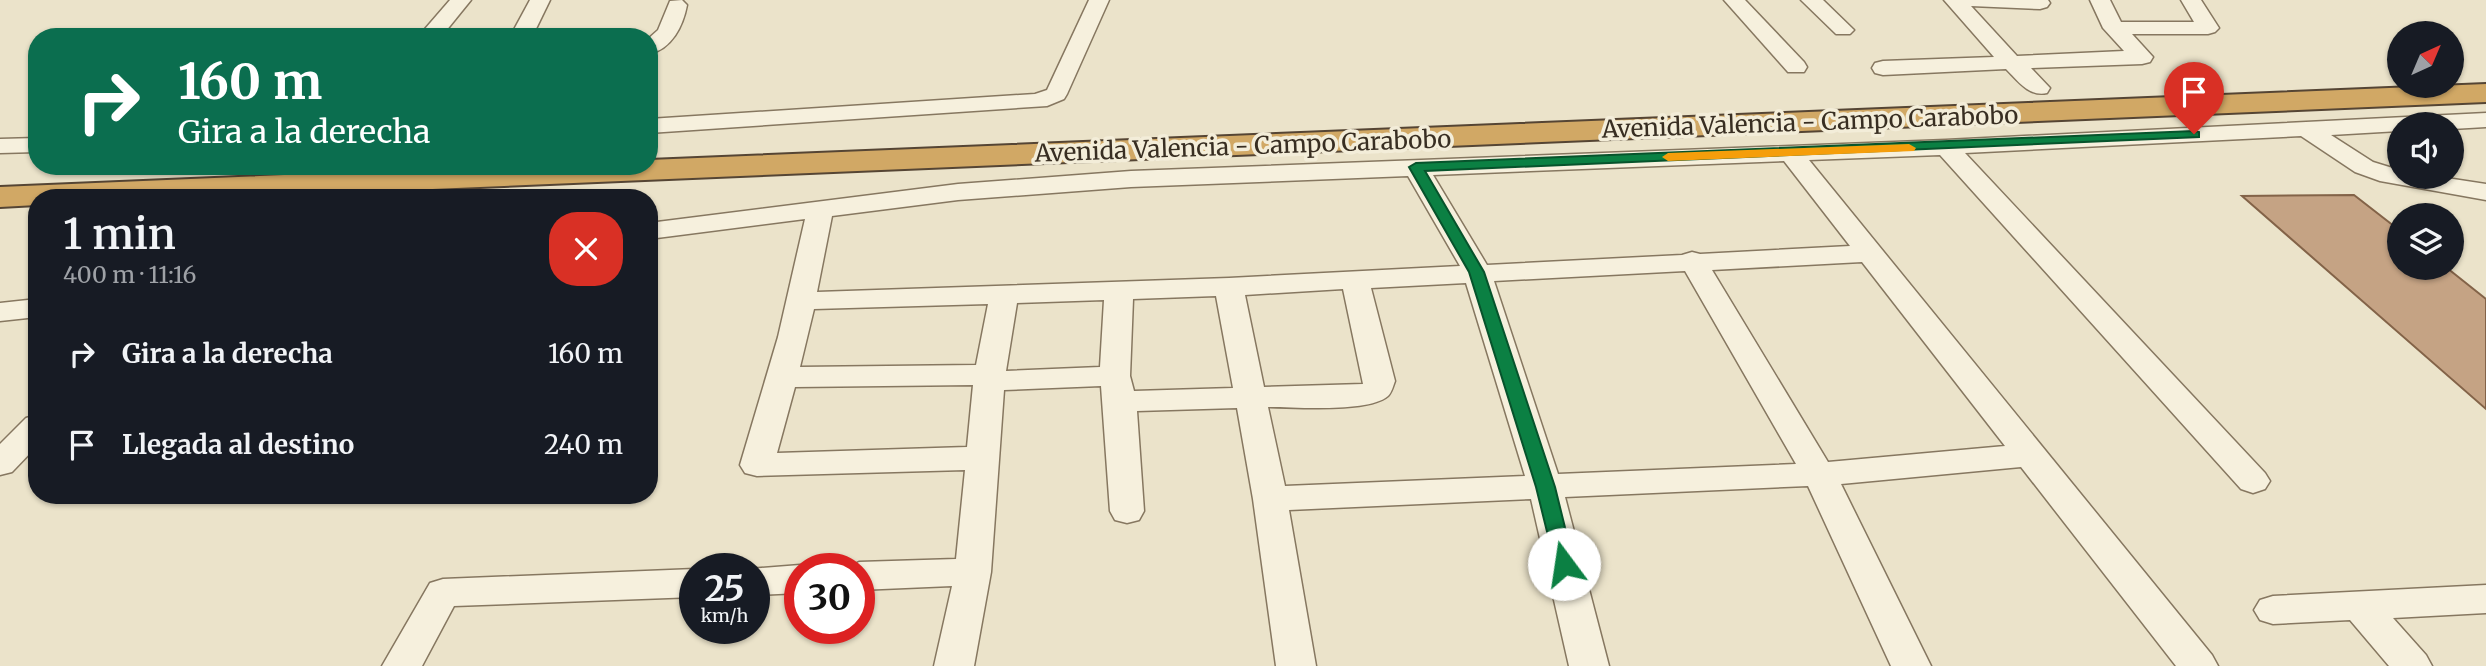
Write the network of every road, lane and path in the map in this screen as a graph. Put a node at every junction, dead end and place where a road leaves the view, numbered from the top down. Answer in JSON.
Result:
{"nodes":[{"id":1,"x":461,"y":0,"type":"edge"},
{"id":2,"x":540,"y":0,"type":"edge"},
{"id":3,"x":1099,"y":0,"type":"edge"},
{"id":4,"x":1734,"y":0,"type":"edge"},
{"id":5,"x":1811,"y":0,"type":"edge"},
{"id":6,"x":1954,"y":0,"type":"edge"},
{"id":7,"x":1968,"y":0,"type":"edge"},
{"id":8,"x":2100,"y":0,"type":"edge"},
{"id":9,"x":2191,"y":0,"type":"edge"},
{"id":10,"x":2040,"y":3,"type":"dead end"},
{"id":11,"x":677,"y":5,"type":"dead end"},
{"id":12,"x":437,"y":28,"type":"edge"},
{"id":13,"x":526,"y":28,"type":"edge"},
{"id":14,"x":2114,"y":29,"type":"junction"},
{"id":15,"x":1843,"y":30,"type":"dead end"},
{"id":16,"x":658,"y":43,"type":"edge"},
{"id":17,"x":2013,"y":64,"type":"junction"},
{"id":18,"x":1796,"y":66,"type":"dead end"},
{"id":19,"x":1883,"y":68,"type":"dead end"},
{"id":20,"x":2486,"y":69,"type":"edge"},
{"id":21,"x":2464,"y":70,"type":"edge"},
{"id":22,"x":2387,"y":74,"type":"edge"},
{"id":23,"x":2039,"y":88,"type":"junction"},
{"id":24,"x":2486,"y":93,"type":"edge"},
{"id":25,"x":2486,"y":120,"type":"edge"},
{"id":26,"x":658,"y":127,"type":"edge"},
{"id":27,"x":2306,"y":129,"type":"junction"},
{"id":28,"x":695,"y":132,"type":"junction"},
{"id":29,"x":658,"y":142,"type":"edge"},
{"id":30,"x":28,"y":145,"type":"edge"},
{"id":31,"x":0,"y":146,"type":"edge"},
{"id":32,"x":1946,"y":147,"type":"junction"},
{"id":33,"x":1790,"y":152,"type":"junction"},
{"id":34,"x":1416,"y":167,"type":"junction"},
{"id":35,"x":28,"y":169,"type":"edge"},
{"id":36,"x":658,"y":169,"type":"edge"},
{"id":37,"x":0,"y":170,"type":"edge"},
{"id":38,"x":526,"y":175,"type":"edge"},
{"id":39,"x":191,"y":189,"type":"edge"},
{"id":40,"x":2486,"y":192,"type":"edge"},
{"id":41,"x":28,"y":196,"type":"edge"},
{"id":42,"x":0,"y":197,"type":"edge"},
{"id":43,"x":820,"y":208,"type":"junction"},
{"id":44,"x":658,"y":230,"type":"edge"},
{"id":45,"x":1867,"y":253,"type":"junction"},
{"id":46,"x":1692,"y":260,"type":"junction"},
{"id":47,"x":1477,"y":272,"type":"junction"},
{"id":48,"x":1355,"y":280,"type":"junction"},
{"id":49,"x":1228,"y":287,"type":"junction"},
{"id":50,"x":1119,"y":289,"type":"junction"},
{"id":51,"x":1004,"y":295,"type":"junction"},
{"id":52,"x":804,"y":301,"type":"junction"},
{"id":53,"x":28,"y":309,"type":"edge"},
{"id":54,"x":0,"y":312,"type":"edge"},
{"id":55,"x":784,"y":377,"type":"junction"},
{"id":56,"x":990,"y":378,"type":"junction"},
{"id":57,"x":1118,"y":388,"type":"junction"},
{"id":58,"x":1249,"y":397,"type":"junction"},
{"id":59,"x":28,"y":435,"type":"edge"},
{"id":60,"x":2031,"y":455,"type":"junction"},
{"id":61,"x":982,"y":458,"type":"junction"},
{"id":62,"x":0,"y":464,"type":"edge"},
{"id":63,"x":1819,"y":474,"type":"junction"},
{"id":64,"x":2253,"y":481,"type":"dead end"},
{"id":65,"x":1545,"y":487,"type":"junction"},
{"id":66,"x":1270,"y":499,"type":"junction"},
{"id":67,"x":1127,"y":510,"type":"dead end"},
{"id":68,"x":974,"y":572,"type":"junction"},
{"id":69,"x":875,"y":575,"type":"edge"},
{"id":70,"x":679,"y":584,"type":"edge"},
{"id":71,"x":2486,"y":599,"type":"edge"},
{"id":72,"x":2360,"y":606,"type":"junction"},
{"id":73,"x":2273,"y":610,"type":"dead end"},
{"id":74,"x":402,"y":666,"type":"edge"},
{"id":75,"x":954,"y":666,"type":"edge"},
{"id":76,"x":1296,"y":666,"type":"edge"},
{"id":77,"x":1589,"y":666,"type":"edge"},
{"id":78,"x":1911,"y":666,"type":"edge"},
{"id":79,"x":2198,"y":666,"type":"edge"},
{"id":80,"x":2412,"y":666,"type":"edge"}],
"edges":[{"from":1,"to":12,"type":"street"},
{"from":2,"to":13,"type":"street"},
{"from":3,"to":28,"type":"street"},
{"from":4,"to":18,"type":"street"},
{"from":5,"to":15,"type":"street"},
{"from":6,"to":17,"type":"street"},
{"from":7,"to":10,"type":"street"},
{"from":8,"to":14,"type":"street"},
{"from":9,"to":14,"type":"street"},
{"from":11,"to":16,"type":"street"},
{"from":14,"to":17,"type":"street"},
{"from":17,"to":19,"type":"street"},
{"from":17,"to":23,"type":"street"},
{"from":20,"to":21,"type":"highway"},
{"from":22,"to":23,"type":"highway","name":"Avenida Valencia - Campo Carabobo"},
{"from":23,"to":28,"type":"highway","name":"Avenida Valencia - Campo Carabobo"},
{"from":24,"to":36,"type":"highway","name":"Avenida Valencia - Campo Carabobo"},
{"from":25,"to":27,"type":"street","name":"Avenida Valencia - Campo Carabobo"},
{"from":26,"to":28,"type":"street"},
{"from":27,"to":32,"type":"street","name":"Avenida Valencia - Campo Carabobo"},
{"from":27,"to":40,"type":"street"},
{"from":28,"to":29,"type":"highway","name":"Avenida Valencia - Campo Carabobo"},
{"from":30,"to":31,"type":"street"},
{"from":32,"to":33,"type":"street","name":"Avenida Valencia - Campo Carabobo"},
{"from":32,"to":64,"type":"street"},
{"from":33,"to":34,"type":"street","name":"Avenida Valencia - Campo Carabobo"},
{"from":33,"to":45,"type":"street"},
{"from":34,"to":43,"type":"street","name":"Avenida Valencia - Campo Carabobo"},
{"from":34,"to":47,"type":"street"},
{"from":35,"to":37,"type":"highway"},
{"from":38,"to":39,"type":"highway","name":"Avenida Valencia - Campo Carabobo"},
{"from":41,"to":42,"type":"highway","name":"Avenida Valencia - Campo Carabobo"},
{"from":43,"to":44,"type":"street","name":"Avenida Valencia - Campo Carabobo"},
{"from":43,"to":52,"type":"street"},
{"from":45,"to":46,"type":"street"},
{"from":45,"to":60,"type":"street"},
{"from":46,"to":47,"type":"street"},
{"from":46,"to":63,"type":"street"},
{"from":47,"to":48,"type":"street"},
{"from":47,"to":65,"type":"street"},
{"from":48,"to":49,"type":"street"},
{"from":48,"to":58,"type":"street"},
{"from":49,"to":50,"type":"street"},
{"from":49,"to":58,"type":"street"},
{"from":50,"to":51,"type":"street"},
{"from":50,"to":57,"type":"street"},
{"from":51,"to":52,"type":"street"},
{"from":51,"to":56,"type":"street"},
{"from":52,"to":55,"type":"street"},
{"from":53,"to":54,"type":"street"},
{"from":55,"to":56,"type":"street"},
{"from":55,"to":61,"type":"street"},
{"from":56,"to":57,"type":"street"},
{"from":56,"to":61,"type":"street"},
{"from":57,"to":58,"type":"street"},
{"from":57,"to":67,"type":"street"},
{"from":58,"to":66,"type":"street"},
{"from":59,"to":62,"type":"street"},
{"from":60,"to":63,"type":"street"},
{"from":60,"to":79,"type":"street"},
{"from":61,"to":68,"type":"street"},
{"from":63,"to":65,"type":"street"},
{"from":63,"to":78,"type":"street"},
{"from":65,"to":66,"type":"street"},
{"from":65,"to":77,"type":"street"},
{"from":66,"to":76,"type":"street"},
{"from":68,"to":69,"type":"street"},
{"from":68,"to":75,"type":"street"},
{"from":70,"to":74,"type":"street"},
{"from":71,"to":72,"type":"street"},
{"from":72,"to":73,"type":"street"},
{"from":72,"to":80,"type":"street"}]}
